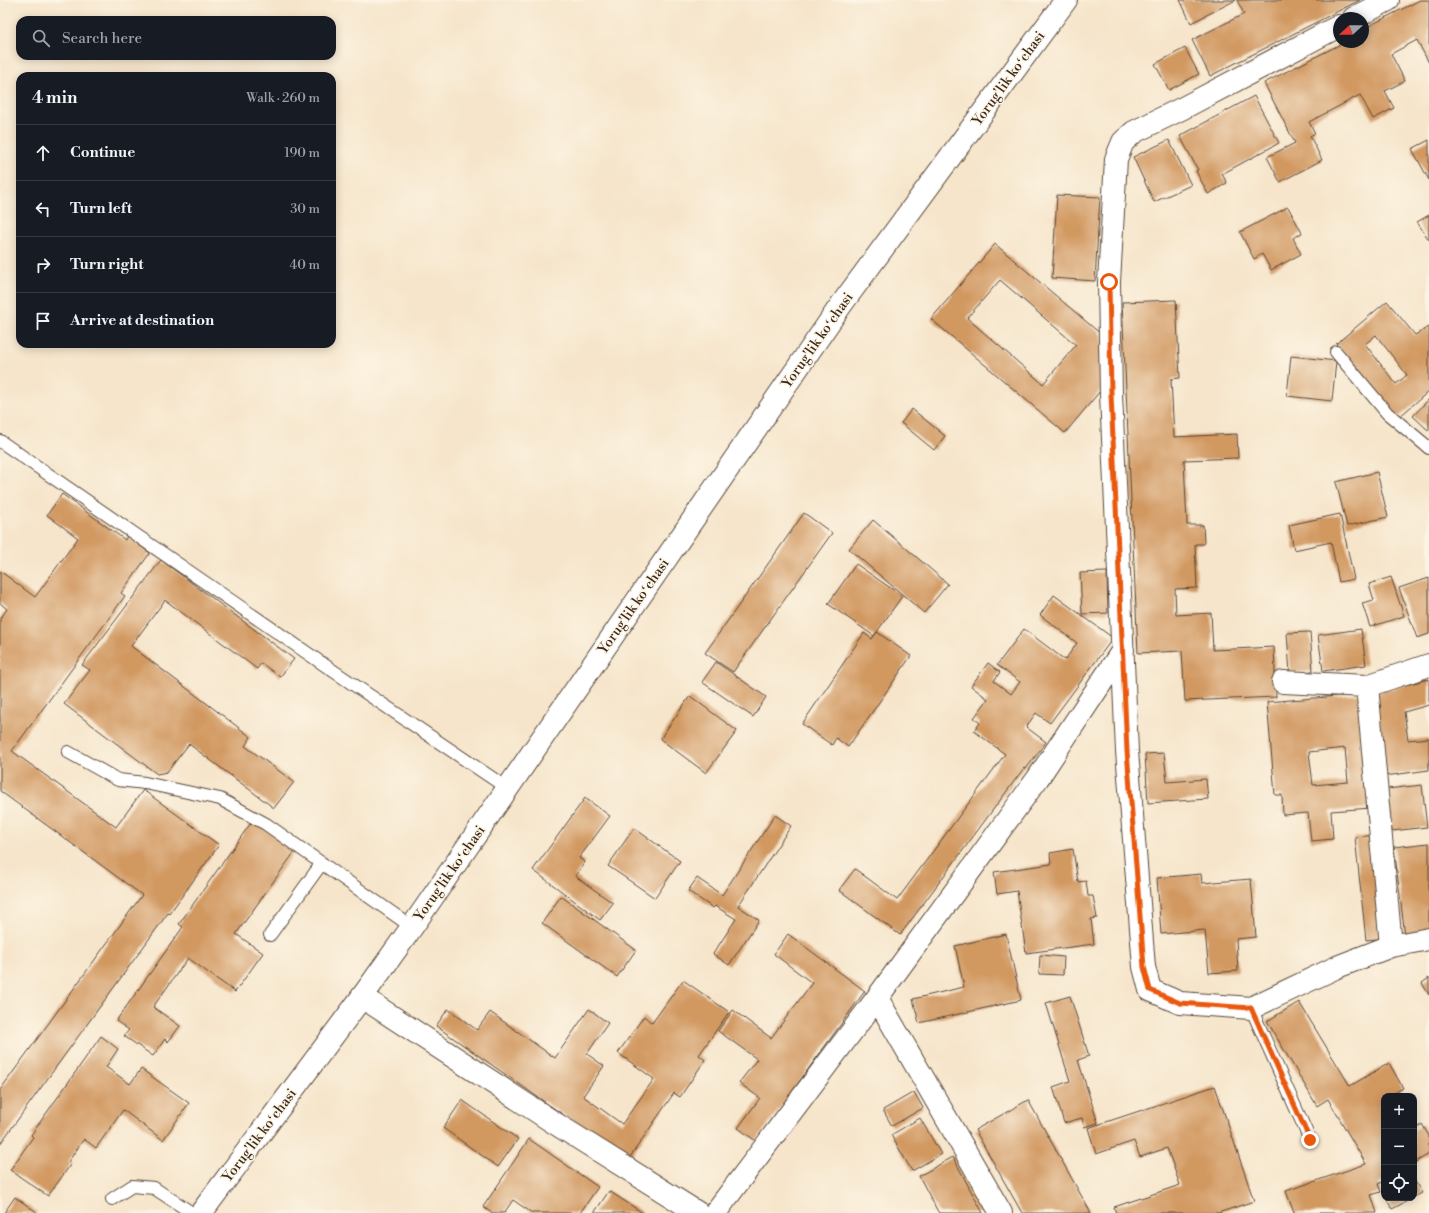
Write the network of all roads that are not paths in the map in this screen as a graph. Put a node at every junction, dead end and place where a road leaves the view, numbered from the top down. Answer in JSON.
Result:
{"nodes":[{"id":1,"x":1066,"y":0,"type":"edge"},
{"id":2,"x":1388,"y":0,"type":"edge"},
{"id":3,"x":1365,"y":12,"type":"edge"},
{"id":4,"x":1333,"y":29,"type":"edge"},
{"id":5,"x":1336,"y":352,"type":"dead end"},
{"id":6,"x":0,"y":440,"type":"edge"},
{"id":7,"x":1429,"y":448,"type":"edge"},
{"id":8,"x":1122,"y":650,"type":"junction"},
{"id":9,"x":1429,"y":665,"type":"edge"},
{"id":10,"x":1283,"y":682,"type":"dead end"},
{"id":11,"x":1367,"y":686,"type":"junction"},
{"id":12,"x":68,"y":752,"type":"dead end"},
{"id":13,"x":507,"y":788,"type":"junction"},
{"id":14,"x":322,"y":863,"type":"junction"},
{"id":15,"x":412,"y":927,"type":"junction"},
{"id":16,"x":270,"y":935,"type":"dead end"},
{"id":17,"x":1429,"y":939,"type":"edge"},
{"id":18,"x":1391,"y":946,"type":"junction"},
{"id":19,"x":362,"y":997,"type":"junction"},
{"id":20,"x":876,"y":998,"type":"junction"},
{"id":21,"x":1251,"y":1008,"type":"junction"},
{"id":22,"x":1310,"y":1140,"type":"dead end"},
{"id":23,"x":112,"y":1199,"type":"dead end"},
{"id":24,"x":192,"y":1213,"type":"edge"},
{"id":25,"x":201,"y":1213,"type":"edge"},
{"id":26,"x":698,"y":1213,"type":"edge"},
{"id":27,"x":715,"y":1213,"type":"edge"},
{"id":28,"x":1001,"y":1213,"type":"edge"}],
"edges":[{"from":1,"to":13,"type":"street","name":"Yorug'lik koʻchasi"},
{"from":2,"to":3,"type":"street"},
{"from":4,"to":8,"type":"street"},
{"from":5,"to":7,"type":"lane"},
{"from":6,"to":13,"type":"lane"},
{"from":8,"to":20,"type":"street"},
{"from":8,"to":21,"type":"street"},
{"from":9,"to":11,"type":"street"},
{"from":10,"to":11,"type":"street"},
{"from":11,"to":18,"type":"street"},
{"from":12,"to":14,"type":"lane"},
{"from":13,"to":15,"type":"street","name":"Yorug'lik koʻchasi"},
{"from":14,"to":15,"type":"lane"},
{"from":14,"to":16,"type":"lane"},
{"from":15,"to":19,"type":"street","name":"Yorug'lik koʻchasi"},
{"from":17,"to":18,"type":"street"},
{"from":18,"to":21,"type":"street"},
{"from":19,"to":25,"type":"street","name":"Yorug'lik koʻchasi"},
{"from":19,"to":26,"type":"street"},
{"from":20,"to":27,"type":"street"},
{"from":20,"to":28,"type":"street"},
{"from":21,"to":22,"type":"lane"},
{"from":23,"to":24,"type":"lane"}]}
